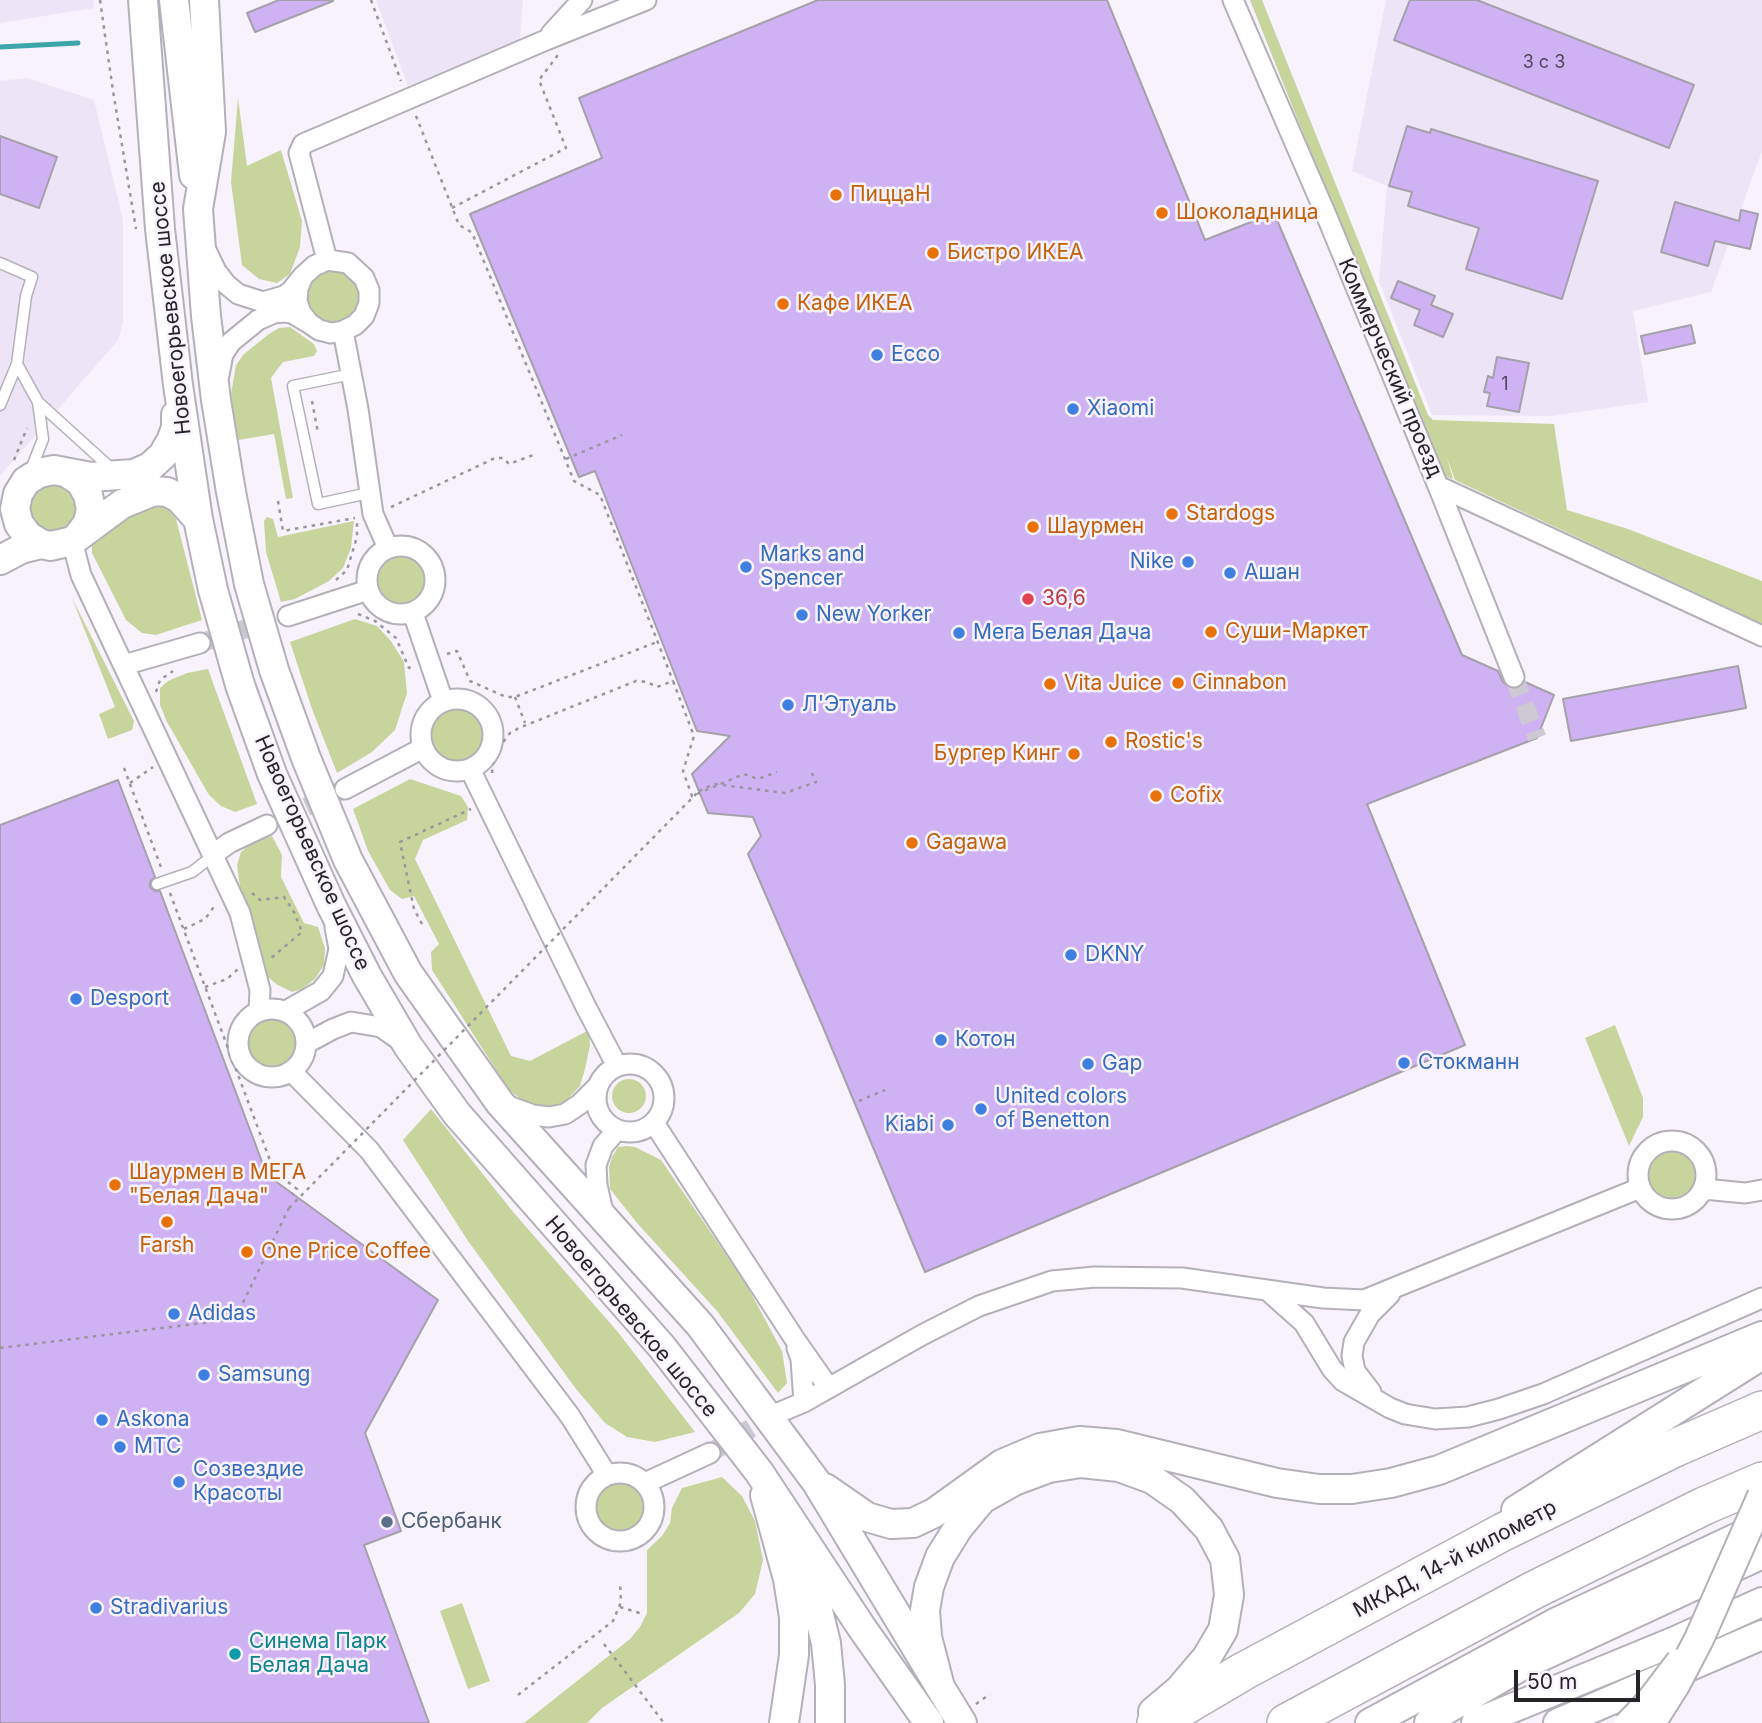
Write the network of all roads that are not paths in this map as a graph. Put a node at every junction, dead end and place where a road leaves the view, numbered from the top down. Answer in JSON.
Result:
{"nodes":[{"id":1,"x":122,"y":0,"type":"edge"},
{"id":2,"x":143,"y":0,"type":"edge"},
{"id":3,"x":174,"y":0,"type":"edge"},
{"id":4,"x":204,"y":0,"type":"edge"},
{"id":5,"x":582,"y":0,"type":"edge"},
{"id":6,"x":646,"y":0,"type":"edge"},
{"id":7,"x":1233,"y":0,"type":"edge"},
{"id":8,"x":546,"y":40,"type":"junction"},
{"id":9,"x":199,"y":218,"type":"junction"},
{"id":10,"x":148,"y":229,"type":"junction"},
{"id":11,"x":327,"y":260,"type":"junction"},
{"id":12,"x":0,"y":264,"type":"edge"},
{"id":13,"x":303,"y":276,"type":"junction"},
{"id":14,"x":309,"y":323,"type":"junction"},
{"id":15,"x":343,"y":331,"type":"junction"},
{"id":16,"x":17,"y":363,"type":"junction"},
{"id":17,"x":352,"y":374,"type":"junction"},
{"id":18,"x":178,"y":385,"type":"junction"},
{"id":19,"x":216,"y":400,"type":"junction"},
{"id":20,"x":38,"y":402,"type":"junction"},
{"id":21,"x":0,"y":405,"type":"edge"},
{"id":22,"x":69,"y":474,"type":"junction"},
{"id":23,"x":119,"y":475,"type":"junction"},
{"id":24,"x":19,"y":479,"type":"junction"},
{"id":25,"x":1438,"y":486,"type":"junction"},
{"id":26,"x":369,"y":493,"type":"junction"},
{"id":27,"x":198,"y":519,"type":"junction"},
{"id":28,"x":0,"y":538,"type":"edge"},
{"id":29,"x":76,"y":538,"type":"junction"},
{"id":30,"x":41,"y":544,"type":"junction"},
{"id":31,"x":388,"y":548,"type":"junction"},
{"id":32,"x":0,"y":560,"type":"edge"},
{"id":33,"x":368,"y":590,"type":"junction"},
{"id":34,"x":413,"y":613,"type":"junction"},
{"id":35,"x":288,"y":615,"type":"tunnel mouth"},
{"id":36,"x":1762,"y":636,"type":"edge"},
{"id":37,"x":200,"y":643,"type":"tunnel mouth"},
{"id":38,"x":124,"y":665,"type":"junction"},
{"id":39,"x":1514,"y":677,"type":"tunnel mouth"},
{"id":40,"x":443,"y":701,"type":"junction"},
{"id":41,"x":423,"y":748,"type":"junction"},
{"id":42,"x":470,"y":769,"type":"junction"},
{"id":43,"x":345,"y":789,"type":"tunnel mouth"},
{"id":44,"x":267,"y":825,"type":"tunnel mouth"},
{"id":45,"x":214,"y":854,"type":"junction"},
{"id":46,"x":162,"y":882,"type":"road end"},
{"id":47,"x":331,"y":905,"type":"junction"},
{"id":48,"x":259,"y":1011,"type":"junction"},
{"id":49,"x":286,"y":1011,"type":"junction"},
{"id":50,"x":307,"y":1043,"type":"junction"},
{"id":51,"x":408,"y":1046,"type":"junction"},
{"id":52,"x":617,"y":1066,"type":"junction"},
{"id":53,"x":291,"y":1071,"type":"junction"},
{"id":54,"x":598,"y":1086,"type":"junction"},
{"id":55,"x":500,"y":1103,"type":"junction"},
{"id":56,"x":654,"y":1123,"type":"junction"},
{"id":57,"x":617,"y":1130,"type":"junction"},
{"id":58,"x":1640,"y":1188,"type":"junction"},
{"id":59,"x":1704,"y":1189,"type":"junction"},
{"id":60,"x":1762,"y":1190,"type":"edge"},
{"id":61,"x":605,"y":1217,"type":"junction"},
{"id":62,"x":1398,"y":1287,"type":"junction"},
{"id":63,"x":1268,"y":1291,"type":"junction"},
{"id":64,"x":1762,"y":1298,"type":"edge"},
{"id":65,"x":1762,"y":1315,"type":"edge"},
{"id":66,"x":1762,"y":1336,"type":"edge"},
{"id":67,"x":794,"y":1338,"type":"junction"},
{"id":68,"x":1762,"y":1355,"type":"edge"},
{"id":69,"x":829,"y":1388,"type":"junction"},
{"id":70,"x":804,"y":1402,"type":"junction"},
{"id":71,"x":1382,"y":1403,"type":"junction"},
{"id":72,"x":1762,"y":1410,"type":"edge"},
{"id":73,"x":771,"y":1416,"type":"tunnel mouth"},
{"id":74,"x":1567,"y":1417,"type":"junction"},
{"id":75,"x":710,"y":1453,"type":"tunnel mouth"},
{"id":76,"x":759,"y":1472,"type":"junction"},
{"id":77,"x":607,"y":1475,"type":"junction"},
{"id":78,"x":1762,"y":1481,"type":"edge"},
{"id":79,"x":645,"y":1483,"type":"junction"},
{"id":80,"x":817,"y":1483,"type":"junction"},
{"id":81,"x":1762,"y":1496,"type":"edge"},
{"id":82,"x":1762,"y":1526,"type":"edge"},
{"id":83,"x":798,"y":1531,"type":"junction"},
{"id":84,"x":1762,"y":1554,"type":"edge"},
{"id":85,"x":1721,"y":1590,"type":"junction"},
{"id":86,"x":1762,"y":1602,"type":"edge"},
{"id":87,"x":1356,"y":1611,"type":"junction"},
{"id":88,"x":1562,"y":1633,"type":"junction"},
{"id":89,"x":1762,"y":1635,"type":"edge"},
{"id":90,"x":940,"y":1687,"type":"junction"},
{"id":91,"x":922,"y":1712,"type":"edge"},
{"id":92,"x":963,"y":1716,"type":"edge"},
{"id":93,"x":784,"y":1723,"type":"edge"},
{"id":94,"x":830,"y":1723,"type":"edge"},
{"id":95,"x":1140,"y":1723,"type":"edge"},
{"id":96,"x":1156,"y":1723,"type":"edge"},
{"id":97,"x":1286,"y":1723,"type":"edge"},
{"id":98,"x":1370,"y":1723,"type":"edge"},
{"id":99,"x":1429,"y":1723,"type":"edge"},
{"id":100,"x":1476,"y":1723,"type":"edge"},
{"id":101,"x":1558,"y":1723,"type":"edge"},
{"id":102,"x":1624,"y":1723,"type":"edge"},
{"id":103,"x":1651,"y":1723,"type":"edge"}],
"edges":[{"from":1,"to":10,"type":"main road"},
{"from":2,"to":10,"type":"main road","name":"Новоегорьевское шоссе"},
{"from":3,"to":9,"type":"main road","name":"Новоегорьевское шоссе"},
{"from":4,"to":9,"type":"main road"},
{"from":5,"to":8,"type":"street"},
{"from":6,"to":8,"type":"street"},
{"from":7,"to":25,"type":"street","name":"Коммерческий проезд"},
{"from":8,"to":11,"type":"street"},
{"from":9,"to":13,"type":"street"},
{"from":9,"to":19,"type":"main road","name":"Новоегорьевское шоссе"},
{"from":10,"to":18,"type":"main road","name":"Новоегорьевское шоссе"},
{"from":11,"to":13,"type":"street"},
{"from":11,"to":15,"type":"street"},
{"from":12,"to":16,"type":"lane"},
{"from":13,"to":14,"type":"street"},
{"from":14,"to":15,"type":"street"},
{"from":14,"to":19,"type":"street"},
{"from":15,"to":17,"type":"street"},
{"from":16,"to":20,"type":"lane"},
{"from":16,"to":21,"type":"lane"},
{"from":17,"to":26,"type":"street"},
{"from":17,"to":26,"type":"lane"},
{"from":18,"to":23,"type":"main road"},
{"from":18,"to":27,"type":"main road","name":"Новоегорьевское шоссе"},
{"from":19,"to":55,"type":"main road","name":"Новоегорьевское шоссе"},
{"from":20,"to":23,"type":"lane"},
{"from":20,"to":24,"type":"lane"},
{"from":22,"to":23,"type":"main road"},
{"from":22,"to":24,"type":"main road"},
{"from":22,"to":29,"type":"main road"},
{"from":24,"to":28,"type":"main road"},
{"from":24,"to":30,"type":"main road"},
{"from":25,"to":36,"type":"street","name":"Коммерческий проезд"},
{"from":25,"to":39,"type":"street"},
{"from":26,"to":31,"type":"street"},
{"from":27,"to":29,"type":"main road"},
{"from":27,"to":47,"type":"main road","name":"Новоегорьевское шоссе"},
{"from":29,"to":30,"type":"main road"},
{"from":29,"to":38,"type":"street"},
{"from":30,"to":32,"type":"main road"},
{"from":31,"to":33,"type":"street"},
{"from":31,"to":34,"type":"street"},
{"from":33,"to":34,"type":"street"},
{"from":33,"to":35,"type":"street"},
{"from":34,"to":40,"type":"street"},
{"from":37,"to":38,"type":"street"},
{"from":38,"to":45,"type":"street"},
{"from":40,"to":41,"type":"street"},
{"from":40,"to":42,"type":"street"},
{"from":41,"to":42,"type":"street"},
{"from":41,"to":43,"type":"street"},
{"from":42,"to":52,"type":"street"},
{"from":44,"to":45,"type":"street"},
{"from":45,"to":46,"type":"lane"},
{"from":45,"to":48,"type":"street"},
{"from":47,"to":49,"type":"street"},
{"from":47,"to":51,"type":"main road","name":"Новоегорьевское шоссе"},
{"from":48,"to":49,"type":"street"},
{"from":48,"to":53,"type":"street"},
{"from":49,"to":50,"type":"street"},
{"from":50,"to":51,"type":"street"},
{"from":50,"to":53,"type":"street"},
{"from":51,"to":76,"type":"main road","name":"Новоегорьевское шоссе"},
{"from":52,"to":54,"type":"street"},
{"from":52,"to":56,"type":"street"},
{"from":53,"to":77,"type":"street"},
{"from":54,"to":55,"type":"street"},
{"from":54,"to":57,"type":"street"},
{"from":55,"to":61,"type":"main road","name":"Новоегорьевское шоссе"},
{"from":56,"to":57,"type":"street"},
{"from":56,"to":67,"type":"street"},
{"from":57,"to":61,"type":"street"},
{"from":58,"to":59,"type":"street"},
{"from":58,"to":59,"type":"street"},
{"from":58,"to":62,"type":"street"},
{"from":59,"to":60,"type":"street"},
{"from":61,"to":80,"type":"main road","name":"Новоегорьевское шоссе"},
{"from":62,"to":63,"type":"street"},
{"from":62,"to":71,"type":"street"},
{"from":63,"to":69,"type":"street"},
{"from":63,"to":71,"type":"street"},
{"from":64,"to":71,"type":"street"},
{"from":65,"to":74,"type":"main road"},
{"from":66,"to":74,"type":"main road"},
{"from":67,"to":69,"type":"street"},
{"from":67,"to":70,"type":"street"},
{"from":68,"to":87,"type":"main road"},
{"from":69,"to":70,"type":"street"},
{"from":70,"to":73,"type":"street"},
{"from":72,"to":87,"type":"highway","name":"МКАД, 14-й километр"},
{"from":74,"to":80,"type":"main road"},
{"from":75,"to":79,"type":"street"},
{"from":76,"to":83,"type":"main road","name":"Новоегорьевское шоссе"},
{"from":76,"to":93,"type":"main road"},
{"from":77,"to":79,"type":"street"},
{"from":77,"to":79,"type":"street"},
{"from":78,"to":97,"type":"highway"},
{"from":80,"to":90,"type":"main road","name":"Новоегорьевское шоссе"},
{"from":81,"to":85,"type":"main road","bridge":true},
{"from":82,"to":88,"type":"main road"},
{"from":83,"to":91,"type":"main road","name":"Новоегорьевское шоссе"},
{"from":83,"to":94,"type":"main road"},
{"from":84,"to":88,"type":"main road"},
{"from":85,"to":102,"type":"street","bridge":true},
{"from":85,"to":103,"type":"main road","bridge":true},
{"from":86,"to":100,"type":"main road"},
{"from":87,"to":96,"type":"highway","name":"МКАД, 14-й километр"},
{"from":88,"to":98,"type":"main road"},
{"from":88,"to":99,"type":"main road"},
{"from":89,"to":101,"type":"main road"},
{"from":90,"to":92,"type":"main road","name":"Новоегорьевское шоссе"},
{"from":90,"to":95,"type":"main road"}]}
